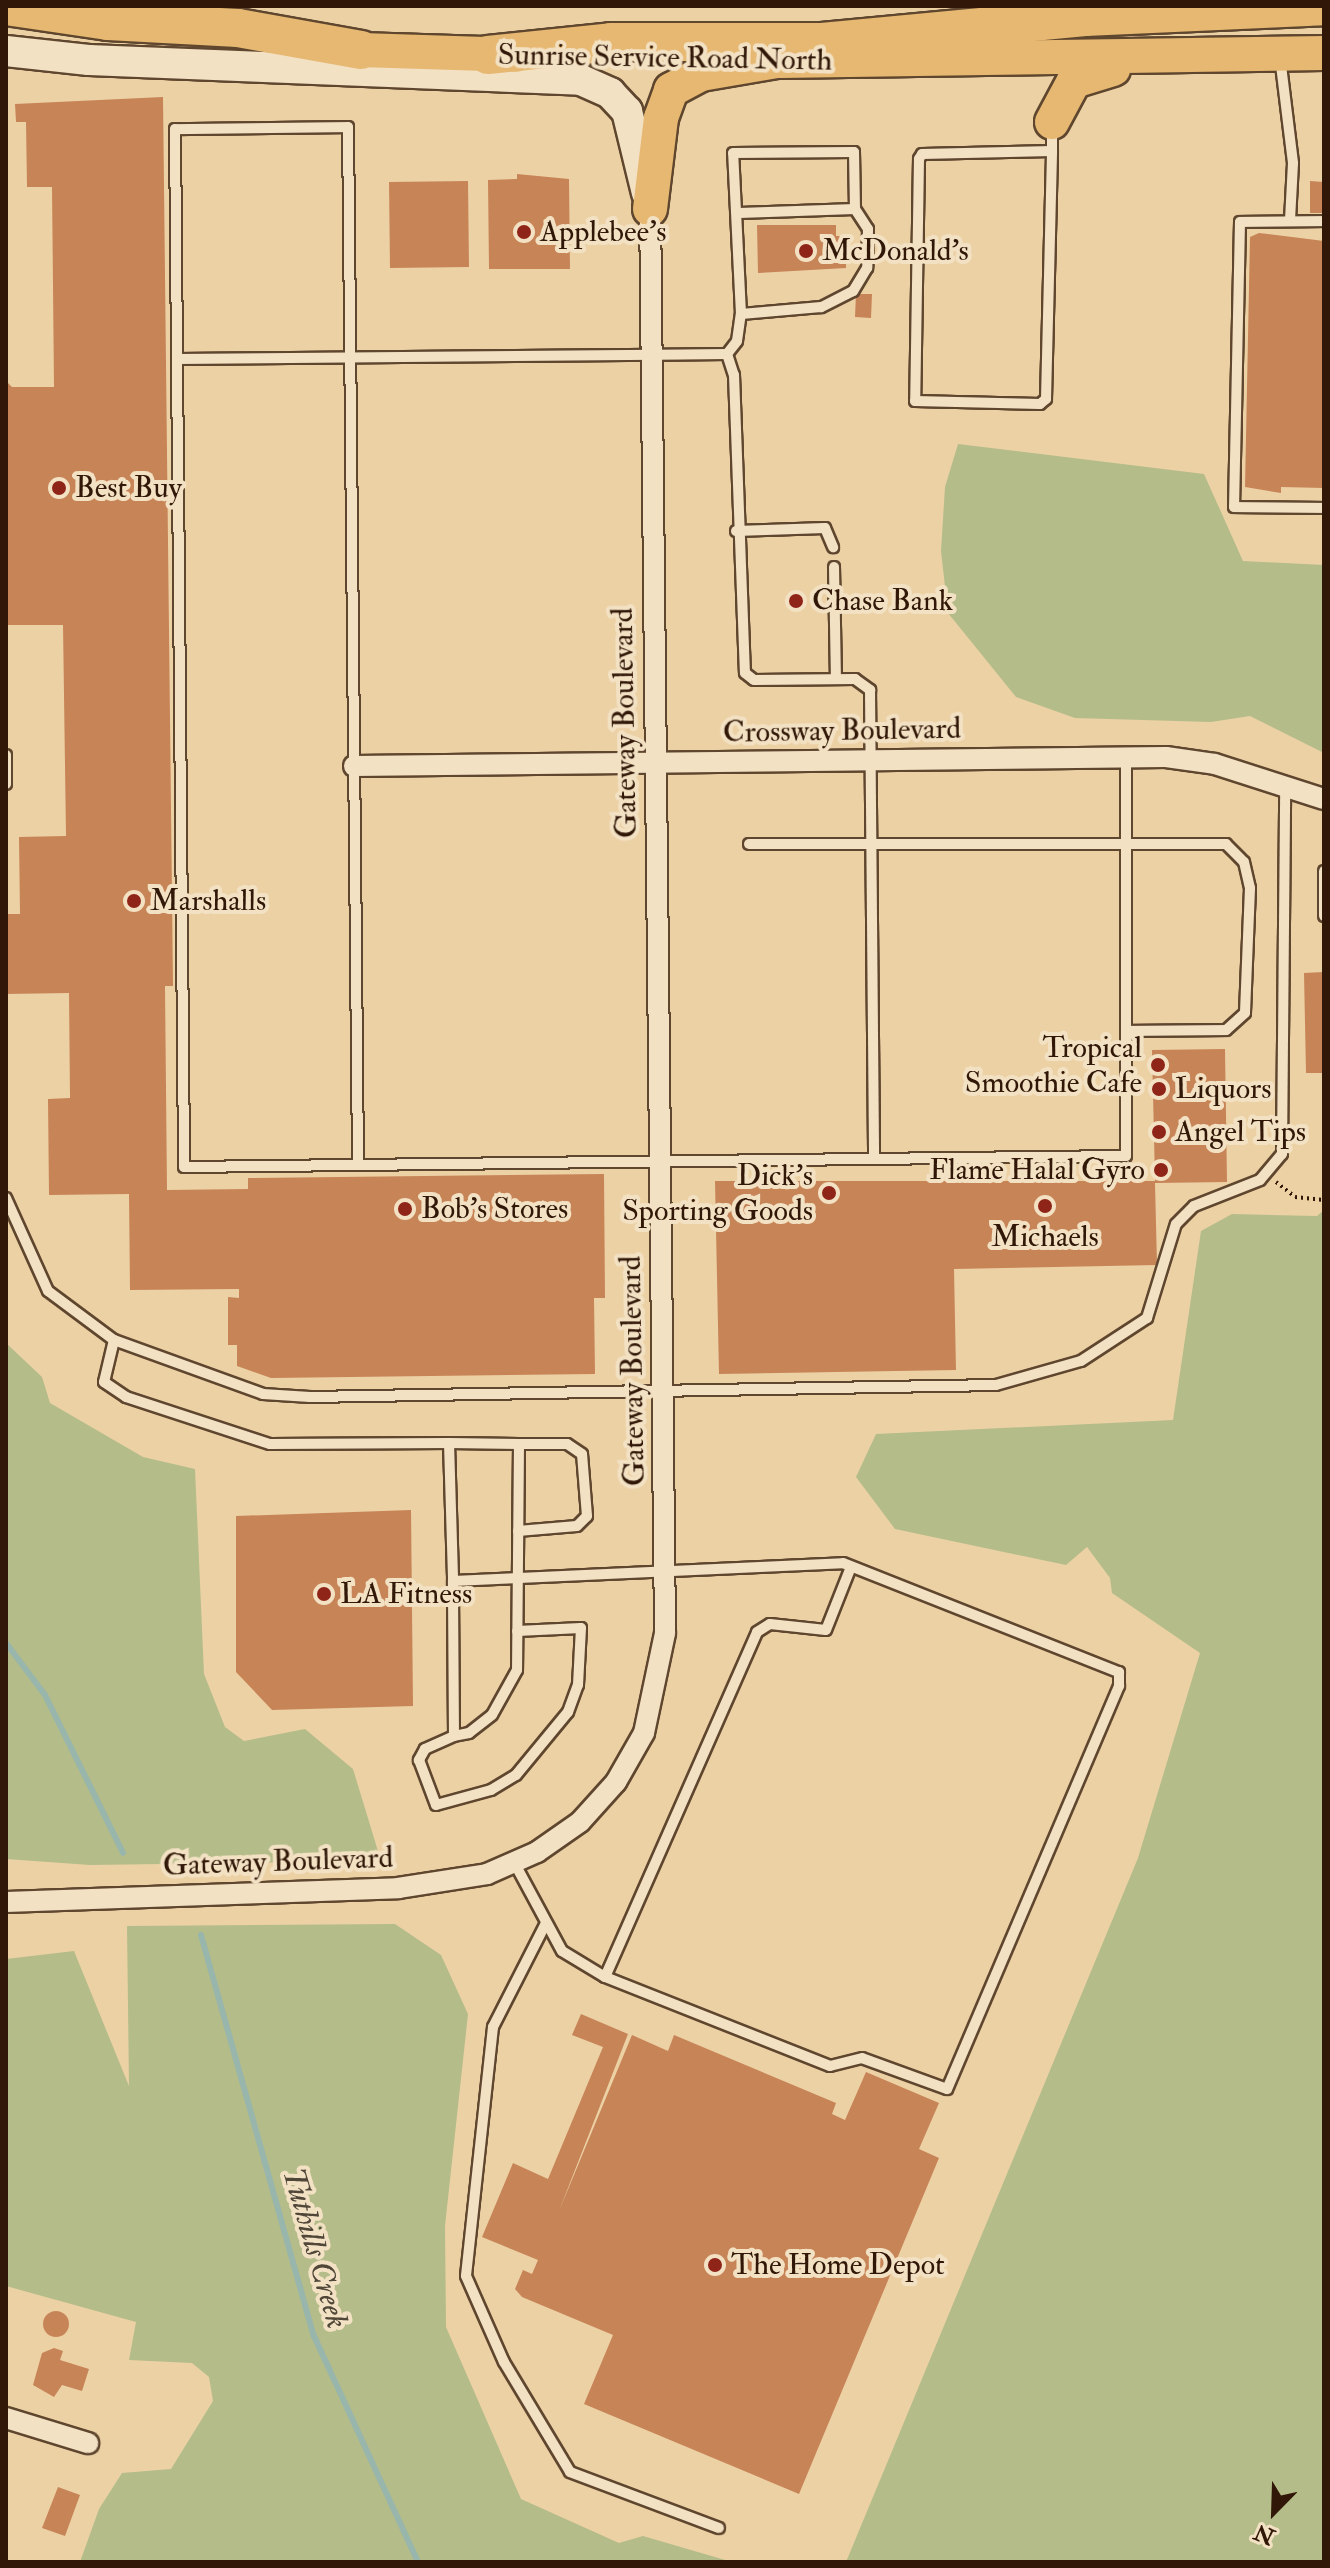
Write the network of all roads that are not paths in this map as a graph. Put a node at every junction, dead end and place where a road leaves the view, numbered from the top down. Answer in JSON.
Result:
{"nodes":[{"id":1,"x":6,"y":6,"type":"edge"},
{"id":2,"x":1324,"y":6,"type":"edge"},
{"id":3,"x":6,"y":36,"type":"edge"},
{"id":4,"x":361,"y":50,"type":"junction"},
{"id":5,"x":6,"y":51,"type":"edge"},
{"id":6,"x":1324,"y":53,"type":"edge"},
{"id":7,"x":488,"y":55,"type":"junction"},
{"id":8,"x":1280,"y":55,"type":"junction"},
{"id":9,"x":1157,"y":58,"type":"junction"},
{"id":10,"x":777,"y":61,"type":"junction"},
{"id":11,"x":951,"y":61,"type":"junction"},
{"id":12,"x":1052,"y":136,"type":"junction"},
{"id":13,"x":650,"y":209,"type":"junction"},
{"id":14,"x":855,"y":209,"type":"junction"},
{"id":15,"x":739,"y":213,"type":"junction"},
{"id":16,"x":1290,"y":221,"type":"junction"},
{"id":17,"x":1324,"y":221,"type":"edge"},
{"id":18,"x":741,"y":314,"type":"junction"},
{"id":19,"x":727,"y":354,"type":"junction"},
{"id":20,"x":651,"y":357,"type":"junction"},
{"id":21,"x":349,"y":358,"type":"junction"},
{"id":22,"x":178,"y":359,"type":"junction"},
{"id":23,"x":1324,"y":508,"type":"edge"},
{"id":24,"x":736,"y":531,"type":"junction"},
{"id":25,"x":833,"y":547,"type":"dead end"},
{"id":26,"x":834,"y":567,"type":"dead end"},
{"id":27,"x":836,"y":679,"type":"junction"},
{"id":28,"x":6,"y":755,"type":"edge"},
{"id":29,"x":1126,"y":757,"type":"junction"},
{"id":30,"x":874,"y":760,"type":"junction"},
{"id":31,"x":655,"y":765,"type":"junction"},
{"id":32,"x":354,"y":766,"type":"junction"},
{"id":33,"x":6,"y":784,"type":"edge"},
{"id":34,"x":1285,"y":787,"type":"junction"},
{"id":35,"x":1324,"y":799,"type":"edge"},
{"id":36,"x":1126,"y":842,"type":"junction"},
{"id":37,"x":749,"y":844,"type":"dead end"},
{"id":38,"x":872,"y":845,"type":"junction"},
{"id":39,"x":1324,"y":871,"type":"edge"},
{"id":40,"x":1324,"y":916,"type":"edge"},
{"id":41,"x":1126,"y":1031,"type":"junction"},
{"id":42,"x":874,"y":1157,"type":"junction"},
{"id":43,"x":660,"y":1160,"type":"junction"},
{"id":44,"x":358,"y":1164,"type":"junction"},
{"id":45,"x":6,"y":1198,"type":"edge"},
{"id":46,"x":114,"y":1340,"type":"junction"},
{"id":47,"x":663,"y":1394,"type":"junction"},
{"id":48,"x":449,"y":1443,"type":"junction"},
{"id":49,"x":519,"y":1444,"type":"junction"},
{"id":50,"x":518,"y":1531,"type":"junction"},
{"id":51,"x":851,"y":1567,"type":"junction"},
{"id":52,"x":665,"y":1572,"type":"junction"},
{"id":53,"x":518,"y":1578,"type":"junction"},
{"id":54,"x":453,"y":1581,"type":"junction"},
{"id":55,"x":517,"y":1631,"type":"junction"},
{"id":56,"x":454,"y":1736,"type":"junction"},
{"id":57,"x":515,"y":1864,"type":"junction"},
{"id":58,"x":6,"y":1902,"type":"edge"},
{"id":59,"x":546,"y":1923,"type":"junction"},
{"id":60,"x":605,"y":1977,"type":"junction"},
{"id":61,"x":6,"y":2418,"type":"edge"},
{"id":62,"x":88,"y":2443,"type":"dead end"},
{"id":63,"x":719,"y":2528,"type":"dead end"}],
"edges":[{"from":1,"to":4,"type":"highway"},
{"from":2,"to":7,"type":"highway"},
{"from":3,"to":4,"type":"main road","name":"Sunrise Service Road North"},
{"from":4,"to":7,"type":"highway","name":"Sunrise Service Road North"},
{"from":5,"to":13,"type":"main road"},
{"from":6,"to":8,"type":"highway","name":"Sunrise Service Road North"},
{"from":7,"to":10,"type":"highway","name":"Sunrise Service Road North"},
{"from":8,"to":9,"type":"highway","name":"Sunrise Service Road North"},
{"from":8,"to":16,"type":"lane"},
{"from":9,"to":11,"type":"highway","name":"Sunrise Service Road North"},
{"from":9,"to":12,"type":"highway"},
{"from":10,"to":11,"type":"highway","name":"Sunrise Service Road North"},
{"from":10,"to":13,"type":"highway"},
{"from":11,"to":12,"type":"highway"},
{"from":12,"to":12,"type":"lane"},
{"from":13,"to":20,"type":"street","name":"Gateway Boulevard"},
{"from":14,"to":15,"type":"lane"},
{"from":14,"to":15,"type":"lane"},
{"from":14,"to":18,"type":"lane"},
{"from":15,"to":18,"type":"lane"},
{"from":16,"to":17,"type":"lane"},
{"from":16,"to":23,"type":"lane"},
{"from":18,"to":19,"type":"lane"},
{"from":19,"to":20,"type":"lane"},
{"from":19,"to":24,"type":"lane"},
{"from":20,"to":21,"type":"lane"},
{"from":20,"to":31,"type":"street","name":"Gateway Boulevard"},
{"from":21,"to":22,"type":"lane"},
{"from":21,"to":22,"type":"lane"},
{"from":21,"to":32,"type":"lane"},
{"from":22,"to":44,"type":"lane"},
{"from":24,"to":25,"type":"lane"},
{"from":24,"to":27,"type":"lane"},
{"from":26,"to":27,"type":"lane"},
{"from":27,"to":30,"type":"lane"},
{"from":28,"to":33,"type":"lane"},
{"from":29,"to":30,"type":"street","name":"Crossway Boulevard"},
{"from":29,"to":34,"type":"street","name":"Crossway Boulevard"},
{"from":29,"to":36,"type":"lane"},
{"from":30,"to":31,"type":"street","name":"Crossway Boulevard"},
{"from":30,"to":38,"type":"lane"},
{"from":31,"to":32,"type":"street","name":"Crossway Boulevard"},
{"from":31,"to":43,"type":"street","name":"Gateway Boulevard"},
{"from":32,"to":44,"type":"lane"},
{"from":34,"to":35,"type":"street","name":"Crossway Boulevard"},
{"from":34,"to":47,"type":"lane"},
{"from":36,"to":38,"type":"lane"},
{"from":36,"to":41,"type":"lane"},
{"from":36,"to":41,"type":"lane"},
{"from":37,"to":38,"type":"lane"},
{"from":38,"to":42,"type":"lane"},
{"from":39,"to":40,"type":"lane"},
{"from":41,"to":42,"type":"lane"},
{"from":42,"to":43,"type":"lane"},
{"from":43,"to":44,"type":"lane"},
{"from":43,"to":47,"type":"street","name":"Gateway Boulevard"},
{"from":45,"to":46,"type":"lane"},
{"from":46,"to":47,"type":"lane"},
{"from":46,"to":48,"type":"lane"},
{"from":47,"to":52,"type":"street","name":"Gateway Boulevard"},
{"from":48,"to":49,"type":"lane"},
{"from":48,"to":54,"type":"lane"},
{"from":49,"to":50,"type":"lane"},
{"from":49,"to":50,"type":"lane"},
{"from":50,"to":53,"type":"lane"},
{"from":51,"to":52,"type":"lane"},
{"from":51,"to":60,"type":"lane"},
{"from":51,"to":60,"type":"lane"},
{"from":52,"to":53,"type":"lane"},
{"from":52,"to":57,"type":"street","name":"Gateway Boulevard"},
{"from":53,"to":54,"type":"lane"},
{"from":53,"to":55,"type":"lane"},
{"from":54,"to":56,"type":"lane"},
{"from":55,"to":56,"type":"lane"},
{"from":55,"to":56,"type":"lane"},
{"from":57,"to":58,"type":"street","name":"Gateway Boulevard"},
{"from":57,"to":59,"type":"lane"},
{"from":59,"to":60,"type":"lane"},
{"from":59,"to":63,"type":"lane"},
{"from":61,"to":62,"type":"street"}]}
